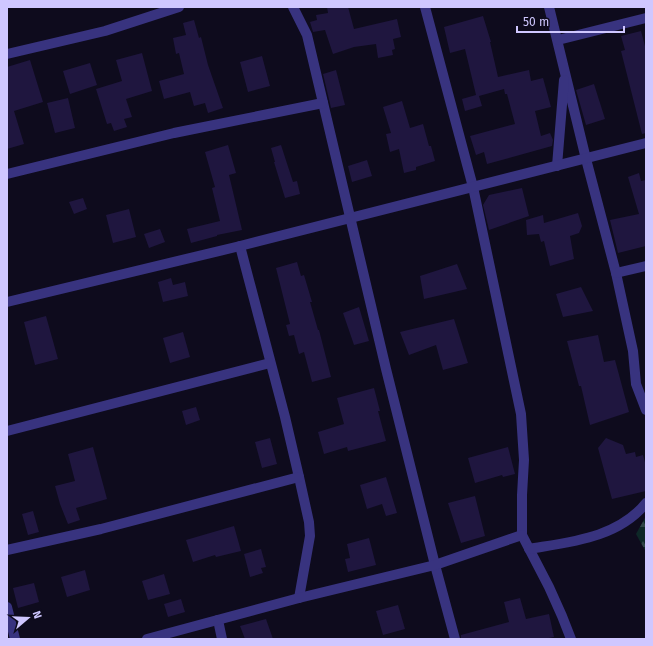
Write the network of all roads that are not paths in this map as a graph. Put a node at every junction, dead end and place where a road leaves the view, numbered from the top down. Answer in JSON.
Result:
{"nodes":[{"id":1,"x":179,"y":7,"type":"edge"},
{"id":2,"x":293,"y":7,"type":"edge"},
{"id":3,"x":425,"y":7,"type":"edge"},
{"id":4,"x":549,"y":7,"type":"edge"},
{"id":5,"x":646,"y":18,"type":"edge"},
{"id":6,"x":558,"y":40,"type":"junction"},
{"id":7,"x":7,"y":54,"type":"edge"},
{"id":8,"x":565,"y":72,"type":"junction"},
{"id":9,"x":323,"y":103,"type":"junction"},
{"id":10,"x":646,"y":144,"type":"edge"},
{"id":11,"x":586,"y":159,"type":"junction"},
{"id":12,"x":557,"y":166,"type":"junction"},
{"id":13,"x":7,"y":174,"type":"edge"},
{"id":14,"x":473,"y":187,"type":"junction"},
{"id":15,"x":352,"y":218,"type":"junction"},
{"id":16,"x":240,"y":246,"type":"junction"},
{"id":17,"x":646,"y":266,"type":"edge"},
{"id":18,"x":616,"y":273,"type":"junction"},
{"id":19,"x":7,"y":302,"type":"edge"},
{"id":20,"x":270,"y":363,"type":"junction"},
{"id":21,"x":646,"y":410,"type":"edge"},
{"id":22,"x":7,"y":431,"type":"edge"},
{"id":23,"x":300,"y":477,"type":"junction"},
{"id":24,"x":646,"y":503,"type":"edge"},
{"id":25,"x":522,"y":535,"type":"junction"},
{"id":26,"x":529,"y":549,"type":"junction"},
{"id":27,"x":7,"y":550,"type":"edge"},
{"id":28,"x":435,"y":565,"type":"junction"},
{"id":29,"x":299,"y":598,"type":"junction"},
{"id":30,"x":7,"y":607,"type":"edge"},
{"id":31,"x":218,"y":620,"type":"junction"},
{"id":32,"x":15,"y":639,"type":"edge"},
{"id":33,"x":147,"y":639,"type":"edge"},
{"id":34,"x":222,"y":639,"type":"edge"},
{"id":35,"x":455,"y":639,"type":"edge"},
{"id":36,"x":571,"y":639,"type":"edge"}],
"edges":[{"from":1,"to":7,"type":"street"},
{"from":2,"to":9,"type":"street"},
{"from":3,"to":14,"type":"street"},
{"from":4,"to":6,"type":"street"},
{"from":5,"to":6,"type":"street"},
{"from":6,"to":8,"type":"street"},
{"from":8,"to":11,"type":"street"},
{"from":8,"to":12,"type":"street"},
{"from":9,"to":13,"type":"street"},
{"from":9,"to":15,"type":"street"},
{"from":10,"to":11,"type":"street"},
{"from":11,"to":12,"type":"street"},
{"from":11,"to":18,"type":"street"},
{"from":12,"to":14,"type":"street"},
{"from":14,"to":15,"type":"street"},
{"from":14,"to":25,"type":"street"},
{"from":15,"to":16,"type":"street"},
{"from":15,"to":28,"type":"street"},
{"from":16,"to":19,"type":"street"},
{"from":16,"to":20,"type":"street"},
{"from":17,"to":18,"type":"street"},
{"from":18,"to":21,"type":"street"},
{"from":20,"to":22,"type":"street"},
{"from":20,"to":23,"type":"street"},
{"from":23,"to":27,"type":"street"},
{"from":23,"to":29,"type":"street"},
{"from":24,"to":26,"type":"street"},
{"from":25,"to":26,"type":"street"},
{"from":25,"to":28,"type":"street"},
{"from":26,"to":36,"type":"street"},
{"from":28,"to":29,"type":"street"},
{"from":28,"to":35,"type":"street"},
{"from":29,"to":31,"type":"street"},
{"from":30,"to":32,"type":"street"},
{"from":31,"to":33,"type":"street"},
{"from":31,"to":34,"type":"street"}]}
